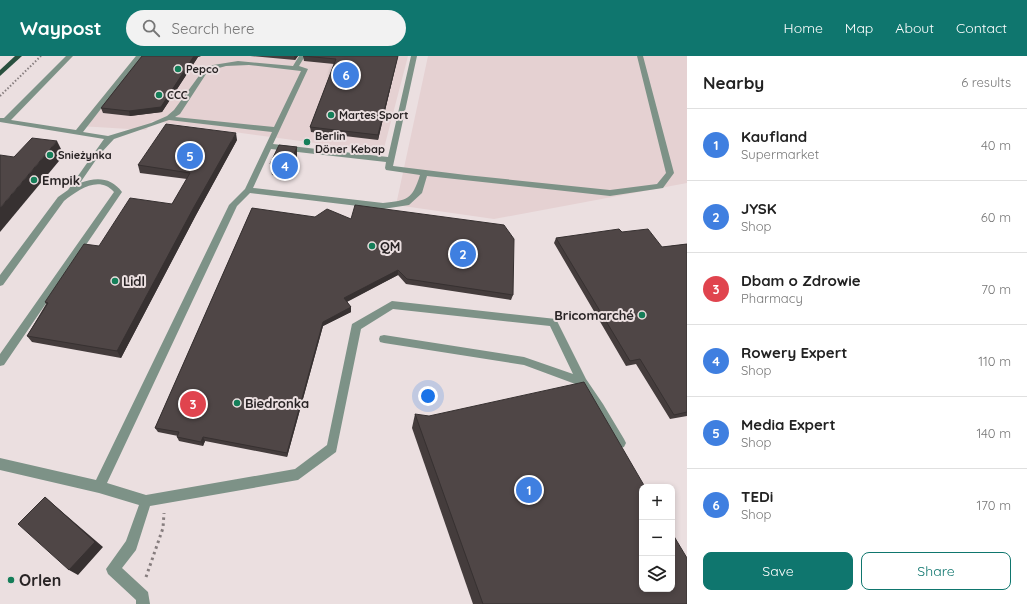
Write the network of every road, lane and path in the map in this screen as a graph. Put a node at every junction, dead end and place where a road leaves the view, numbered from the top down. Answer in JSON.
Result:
{"nodes":[{"id":1,"x":19,"y":56,"type":"edge"},
{"id":2,"x":41,"y":56,"type":"edge"},
{"id":3,"x":70,"y":56,"type":"edge"},
{"id":4,"x":140,"y":56,"type":"edge"},
{"id":5,"x":302,"y":56,"type":"edge"},
{"id":6,"x":414,"y":56,"type":"edge"},
{"id":7,"x":640,"y":56,"type":"edge"},
{"id":8,"x":295,"y":68,"type":"junction"},
{"id":9,"x":0,"y":74,"type":"edge"},
{"id":10,"x":0,"y":96,"type":"edge"},
{"id":11,"x":169,"y":118,"type":"junction"},
{"id":12,"x":2,"y":121,"type":"edge"},
{"id":13,"x":276,"y":130,"type":"junction"},
{"id":14,"x":80,"y":132,"type":"junction"},
{"id":15,"x":109,"y":138,"type":"junction"},
{"id":16,"x":269,"y":146,"type":"junction"},
{"id":17,"x":391,"y":160,"type":"junction"},
{"id":18,"x":424,"y":173,"type":"junction"},
{"id":19,"x":72,"y":189,"type":"junction"},
{"id":20,"x":248,"y":190,"type":"junction"},
{"id":21,"x":0,"y":282,"type":"edge"},
{"id":22,"x":384,"y":339,"type":"dead end"},
{"id":23,"x":0,"y":362,"type":"edge"},
{"id":24,"x":582,"y":382,"type":"junction"},
{"id":25,"x":625,"y":454,"type":"edge"},
{"id":26,"x":0,"y":464,"type":"edge"},
{"id":27,"x":99,"y":487,"type":"junction"},
{"id":28,"x":161,"y":498,"type":"junction"},
{"id":29,"x":146,"y":501,"type":"junction"},
{"id":30,"x":143,"y":601,"type":"edge"}],
"edges":[{"from":1,"to":9,"type":"main road"},
{"from":2,"to":10,"type":"path"},
{"from":3,"to":12,"type":"lane"},
{"from":4,"to":14,"type":"lane"},
{"from":5,"to":8,"type":"lane"},
{"from":6,"to":17,"type":"lane"},
{"from":7,"to":18,"type":"lane"},
{"from":8,"to":11,"type":"lane"},
{"from":8,"to":13,"type":"lane"},
{"from":11,"to":13,"type":"lane"},
{"from":11,"to":15,"type":"lane"},
{"from":12,"to":14,"type":"lane"},
{"from":13,"to":16,"type":"lane"},
{"from":14,"to":15,"type":"lane"},
{"from":15,"to":19,"type":"lane"},
{"from":16,"to":17,"type":"lane"},
{"from":16,"to":20,"type":"lane"},
{"from":17,"to":18,"type":"lane"},
{"from":18,"to":20,"type":"lane"},
{"from":19,"to":21,"type":"lane"},
{"from":19,"to":23,"type":"lane"},
{"from":20,"to":27,"type":"lane"},
{"from":22,"to":24,"type":"lane"},
{"from":24,"to":25,"type":"lane"},
{"from":24,"to":28,"type":"lane"},
{"from":26,"to":27,"type":"lane"},
{"from":27,"to":29,"type":"lane"},
{"from":28,"to":29,"type":"lane"},
{"from":28,"to":30,"type":"path"},
{"from":29,"to":30,"type":"lane"}]}
